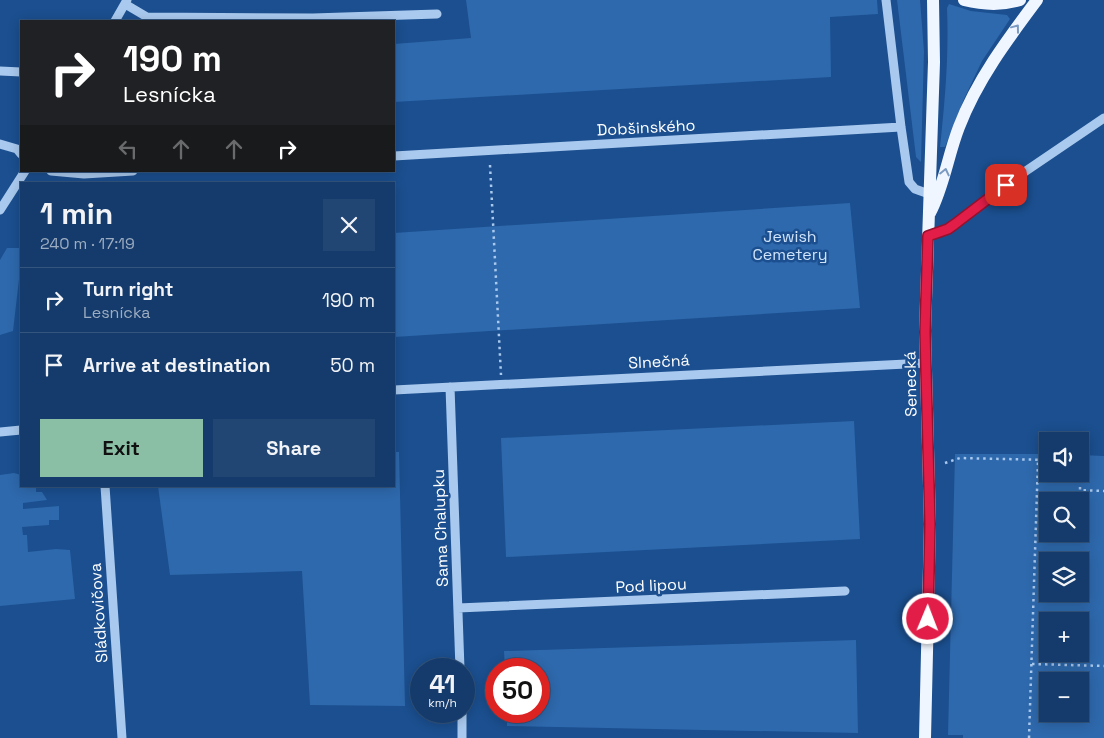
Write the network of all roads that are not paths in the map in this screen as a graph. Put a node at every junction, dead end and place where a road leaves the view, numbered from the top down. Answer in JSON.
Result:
{"nodes":[{"id":1,"x":886,"y":0,"type":"edge"},
{"id":2,"x":933,"y":0,"type":"edge"},
{"id":3,"x":964,"y":0,"type":"edge"},
{"id":4,"x":1020,"y":0,"type":"edge"},
{"id":5,"x":1037,"y":0,"type":"edge"},
{"id":6,"x":126,"y":2,"type":"edge"},
{"id":7,"x":437,"y":14,"type":"dead end"},
{"id":8,"x":116,"y":20,"type":"edge"},
{"id":9,"x":0,"y":71,"type":"edge"},
{"id":10,"x":20,"y":72,"type":"edge"},
{"id":11,"x":1104,"y":118,"type":"edge"},
{"id":12,"x":900,"y":128,"type":"junction"},
{"id":13,"x":0,"y":144,"type":"edge"},
{"id":14,"x":20,"y":153,"type":"edge"},
{"id":15,"x":395,"y":156,"type":"edge"},
{"id":16,"x":24,"y":172,"type":"edge"},
{"id":17,"x":62,"y":172,"type":"edge"},
{"id":18,"x":117,"y":172,"type":"edge"},
{"id":19,"x":84,"y":174,"type":"junction"},
{"id":20,"x":85,"y":182,"type":"edge"},
{"id":21,"x":929,"y":194,"type":"junction"},
{"id":22,"x":0,"y":210,"type":"edge"},
{"id":23,"x":928,"y":218,"type":"junction"},
{"id":24,"x":928,"y":236,"type":"junction"},
{"id":25,"x":926,"y":363,"type":"junction"},
{"id":26,"x":450,"y":387,"type":"junction"},
{"id":27,"x":395,"y":390,"type":"edge"},
{"id":28,"x":20,"y":430,"type":"edge"},
{"id":29,"x":0,"y":432,"type":"edge"},
{"id":30,"x":105,"y":487,"type":"edge"},
{"id":31,"x":845,"y":591,"type":"dead end"},
{"id":32,"x":458,"y":608,"type":"junction"},
{"id":33,"x":460,"y":658,"type":"edge"},
{"id":34,"x":462,"y":723,"type":"edge"},
{"id":35,"x":122,"y":738,"type":"edge"},
{"id":36,"x":462,"y":738,"type":"edge"},
{"id":37,"x":925,"y":738,"type":"edge"}],
"edges":[{"from":1,"to":12,"type":"street"},
{"from":2,"to":21,"type":"main road","name":"Senecká"},
{"from":3,"to":4,"type":"main road"},
{"from":23,"to":5,"type":"main road","one_way":true},
{"from":6,"to":7,"type":"street"},
{"from":6,"to":8,"type":"street"},
{"from":9,"to":10,"type":"street"},
{"from":11,"to":24,"type":"street"},
{"from":12,"to":15,"type":"street","name":"Dobšinského"},
{"from":12,"to":21,"type":"street"},
{"from":13,"to":14,"type":"street"},
{"from":16,"to":22,"type":"street"},
{"from":17,"to":19,"type":"street"},
{"from":18,"to":19,"type":"street"},
{"from":19,"to":20,"type":"street"},
{"from":21,"to":23,"type":"main road","name":"Senecká"},
{"from":23,"to":24,"type":"main road","name":"Senecká"},
{"from":24,"to":25,"type":"main road","name":"Senecká"},
{"from":25,"to":26,"type":"street","name":"Slnečná"},
{"from":25,"to":37,"type":"main road","name":"Senecká"},
{"from":26,"to":27,"type":"street","name":"Slnečná"},
{"from":26,"to":32,"type":"street","name":"Sama Chalupku"},
{"from":28,"to":29,"type":"street"},
{"from":30,"to":35,"type":"street","name":"Sládkovičova"},
{"from":31,"to":32,"type":"street","name":"Pod lipou"},
{"from":32,"to":33,"type":"street","name":"Sama Chalupku"},
{"from":34,"to":36,"type":"street"}]}
